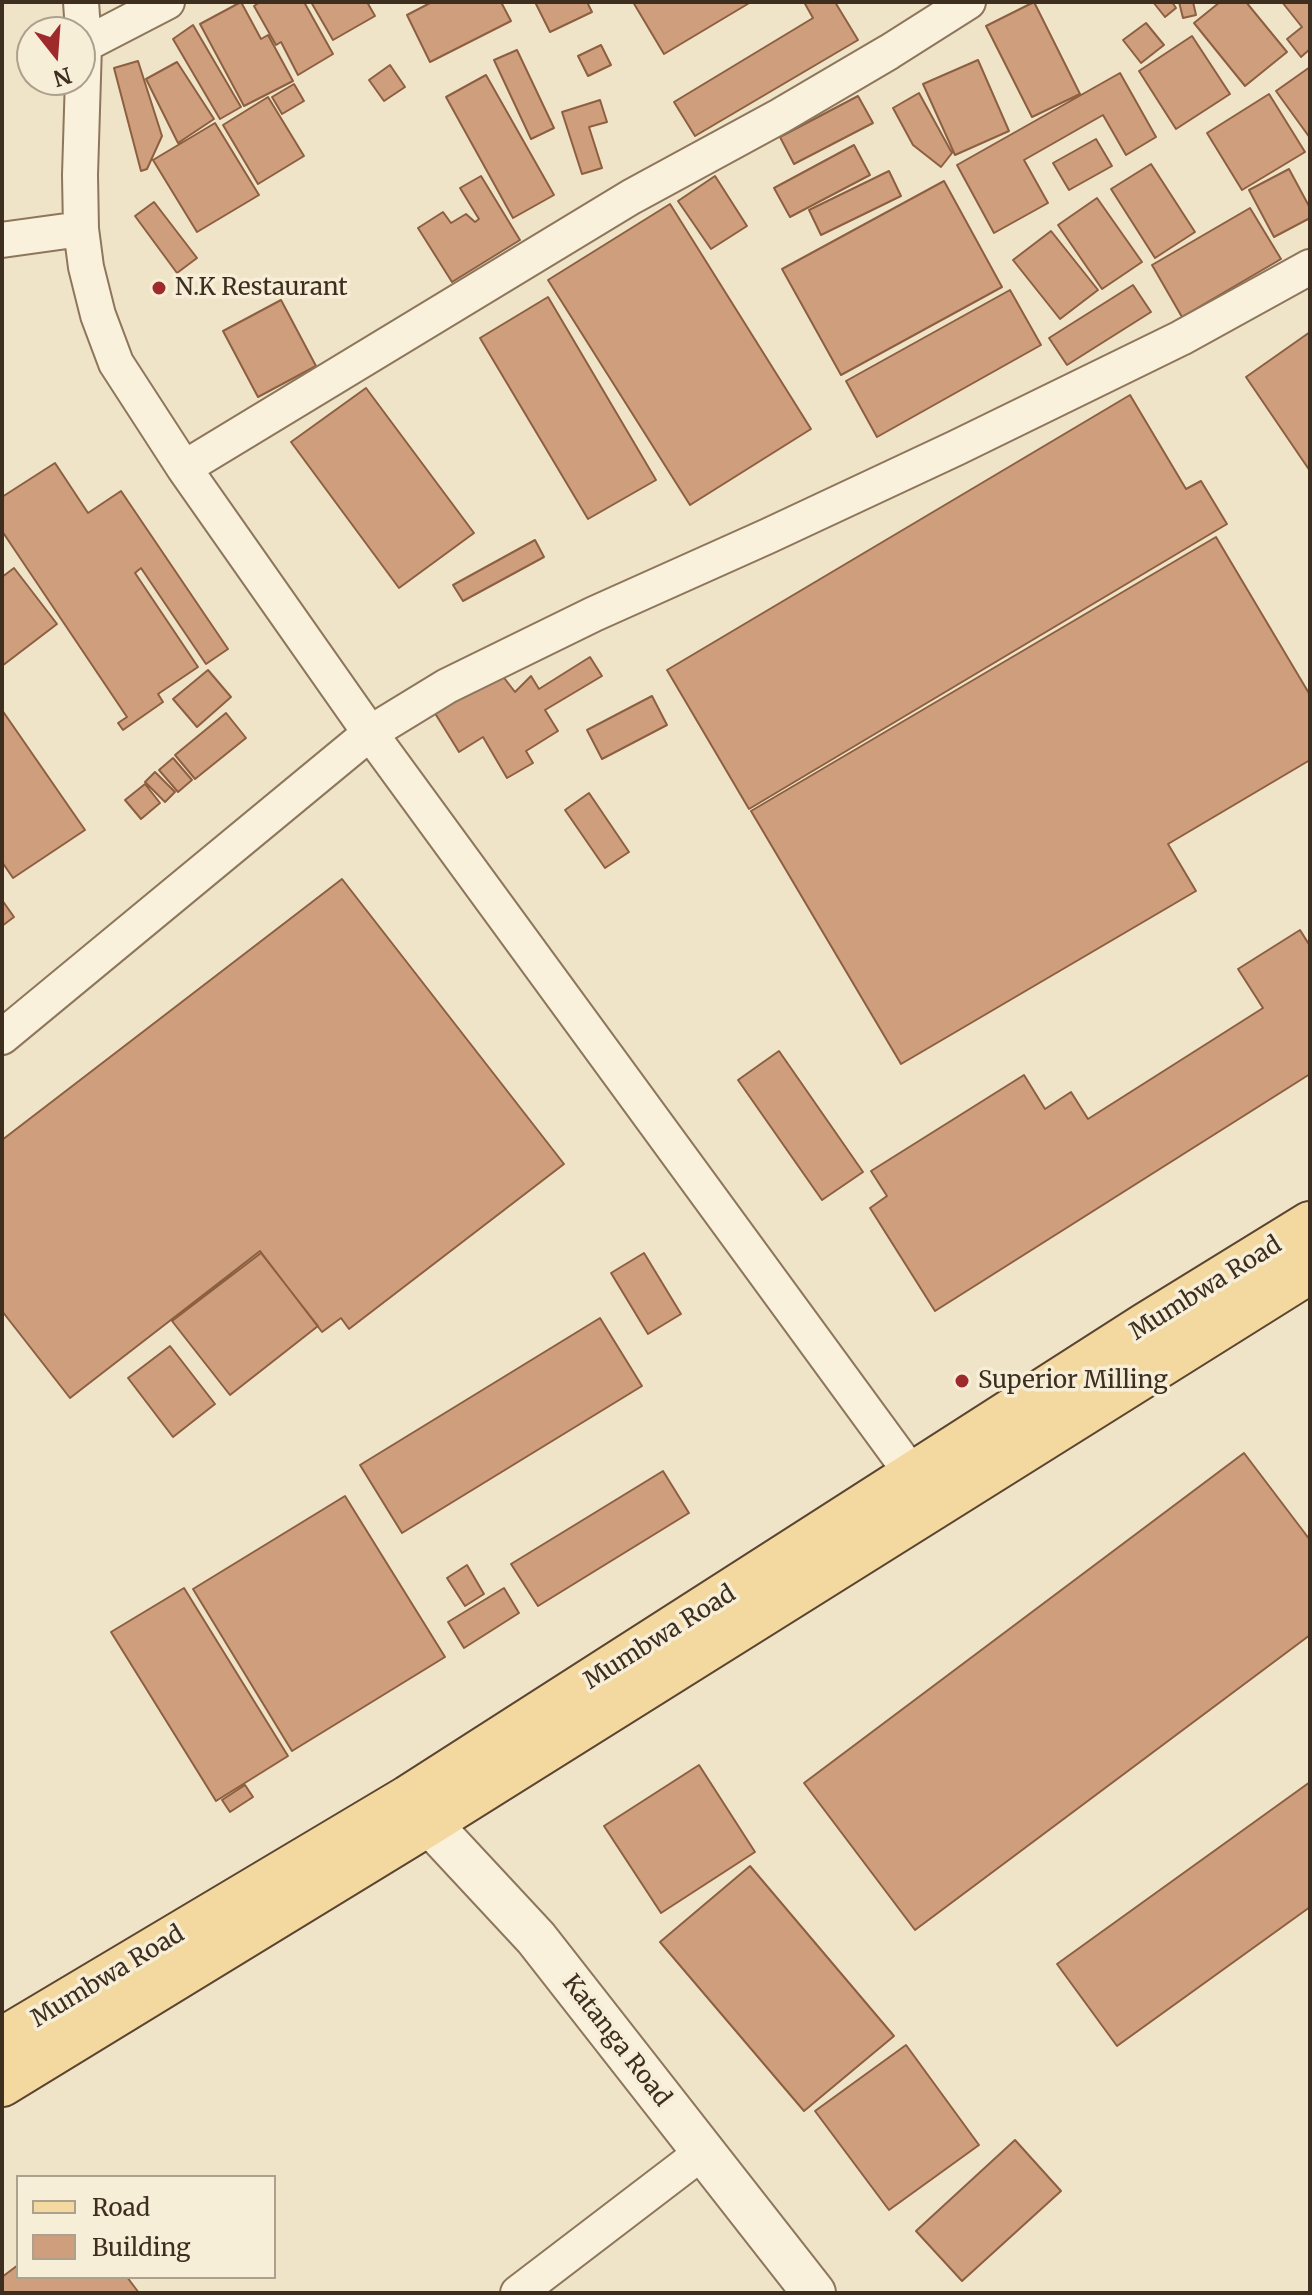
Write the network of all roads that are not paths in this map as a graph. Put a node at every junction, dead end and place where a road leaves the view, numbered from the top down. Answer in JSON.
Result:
{"nodes":[{"id":1,"x":167,"y":2,"type":"edge"},
{"id":2,"x":968,"y":2,"type":"edge"},
{"id":3,"x":96,"y":39,"type":"edge"},
{"id":4,"x":82,"y":96,"type":"edge"},
{"id":5,"x":81,"y":229,"type":"junction"},
{"id":6,"x":2,"y":240,"type":"edge"},
{"id":7,"x":1310,"y":267,"type":"edge"},
{"id":8,"x":184,"y":468,"type":"junction"},
{"id":9,"x":370,"y":733,"type":"junction"},
{"id":10,"x":2,"y":1037,"type":"edge"},
{"id":11,"x":1310,"y":1224,"type":"edge"},
{"id":12,"x":1310,"y":1271,"type":"edge"},
{"id":13,"x":924,"y":1490,"type":"junction"},
{"id":14,"x":418,"y":1811,"type":"junction"},
{"id":15,"x":2,"y":2040,"type":"edge"},
{"id":16,"x":2,"y":2084,"type":"edge"},
{"id":17,"x":704,"y":2151,"type":"junction"},
{"id":18,"x":518,"y":2293,"type":"edge"},
{"id":19,"x":814,"y":2293,"type":"edge"}],
"edges":[{"from":1,"to":3,"type":"street"},
{"from":2,"to":8,"type":"street"},
{"from":4,"to":5,"type":"street"},
{"from":5,"to":6,"type":"street"},
{"from":5,"to":8,"type":"street"},
{"from":7,"to":9,"type":"street"},
{"from":8,"to":9,"type":"street"},
{"from":9,"to":10,"type":"street"},
{"from":9,"to":13,"type":"street"},
{"from":11,"to":13,"type":"main road","name":"Mumbwa Road"},
{"from":12,"to":13,"type":"main road","name":"Mumbwa Road"},
{"from":13,"to":14,"type":"main road","name":"Mumbwa Road"},
{"from":14,"to":15,"type":"main road","name":"Mumbwa Road"},
{"from":14,"to":16,"type":"main road","name":"Mumbwa Road"},
{"from":14,"to":17,"type":"street","name":"Katanga Road"},
{"from":17,"to":18,"type":"street"},
{"from":17,"to":19,"type":"street","name":"Katanga Road"}]}
